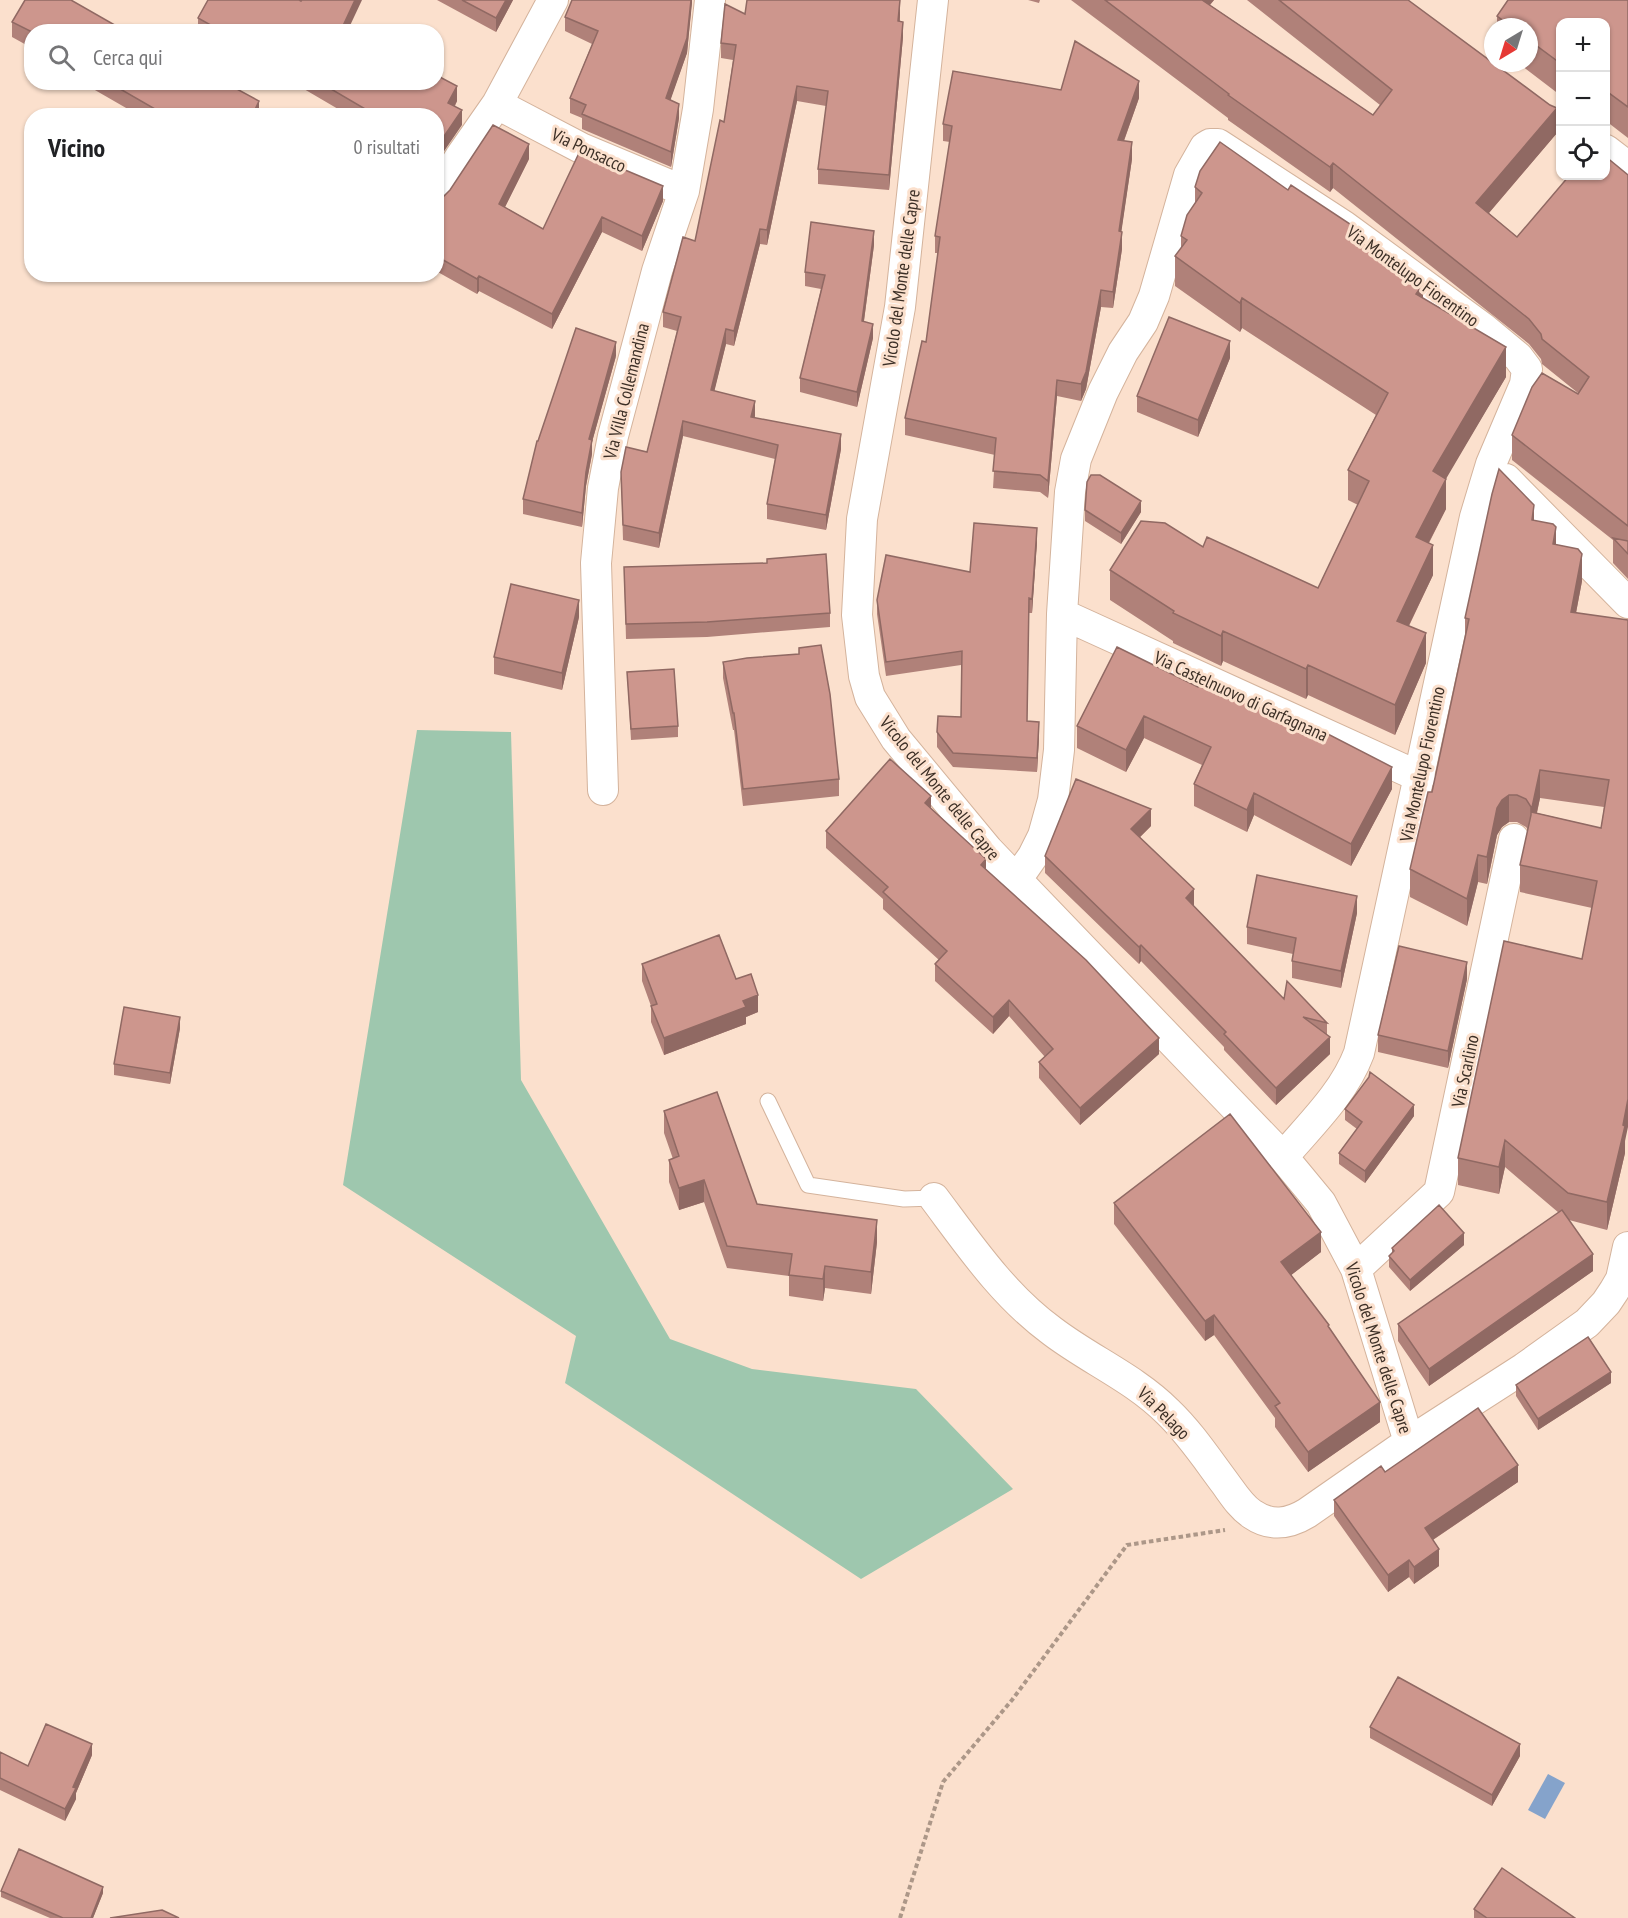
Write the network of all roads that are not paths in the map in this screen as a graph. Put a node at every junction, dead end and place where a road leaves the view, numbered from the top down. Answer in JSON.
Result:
{"nodes":[{"id":1,"x":553,"y":0,"type":"edge"},
{"id":2,"x":710,"y":0,"type":"edge"},
{"id":3,"x":933,"y":0,"type":"edge"},
{"id":4,"x":497,"y":104,"type":"junction"},
{"id":5,"x":1610,"y":154,"type":"edge"},
{"id":6,"x":1628,"y":167,"type":"edge"},
{"id":7,"x":444,"y":183,"type":"edge"},
{"id":8,"x":684,"y":191,"type":"junction"},
{"id":9,"x":1491,"y":464,"type":"junction"},
{"id":10,"x":1628,"y":603,"type":"edge"},
{"id":11,"x":1062,"y":614,"type":"junction"},
{"id":12,"x":1420,"y":777,"type":"junction"},
{"id":13,"x":603,"y":790,"type":"dead end"},
{"id":14,"x":1514,"y":839,"type":"dead end"},
{"id":15,"x":1017,"y":879,"type":"junction"},
{"id":16,"x":768,"y":1101,"type":"dead end"},
{"id":17,"x":1284,"y":1157,"type":"junction"},
{"id":18,"x":934,"y":1198,"type":"joint"},
{"id":19,"x":1628,"y":1246,"type":"edge"},
{"id":20,"x":1356,"y":1269,"type":"junction"},
{"id":21,"x":1409,"y":1442,"type":"junction"}],
"edges":[{"from":1,"to":4,"type":"street"},
{"from":2,"to":8,"type":"street","name":"Via Villa Collemandina"},
{"from":3,"to":15,"type":"street","name":"Vicolo del Monte delle Capre"},
{"from":4,"to":7,"type":"street"},
{"from":4,"to":8,"type":"street","name":"Via Ponsacco"},
{"from":5,"to":6,"type":"street"},
{"from":8,"to":13,"type":"street","name":"Via Villa Collemandina"},
{"from":9,"to":10,"type":"street"},
{"from":9,"to":11,"type":"street","name":"Via Montelupo Fiorentino"},
{"from":9,"to":12,"type":"street","name":"Via Montelupo Fiorentino"},
{"from":11,"to":12,"type":"street","name":"Via Castelnuovo di Garfagnana"},
{"from":11,"to":15,"type":"street","name":"Via Montelupo Fiorentino"},
{"from":12,"to":17,"type":"street","name":"Via Montelupo Fiorentino"},
{"from":14,"to":20,"type":"street","name":"Via Scarlino"},
{"from":15,"to":17,"type":"street","name":"Vicolo del Monte delle Capre"},
{"from":16,"to":18,"type":"lane"},
{"from":17,"to":20,"type":"street","name":"Vicolo del Monte delle Capre"},
{"from":18,"to":21,"type":"street","name":"Via Pelago"},
{"from":19,"to":21,"type":"street","name":"Via Pelago"},
{"from":20,"to":21,"type":"street","name":"Vicolo del Monte delle Capre"}]}
